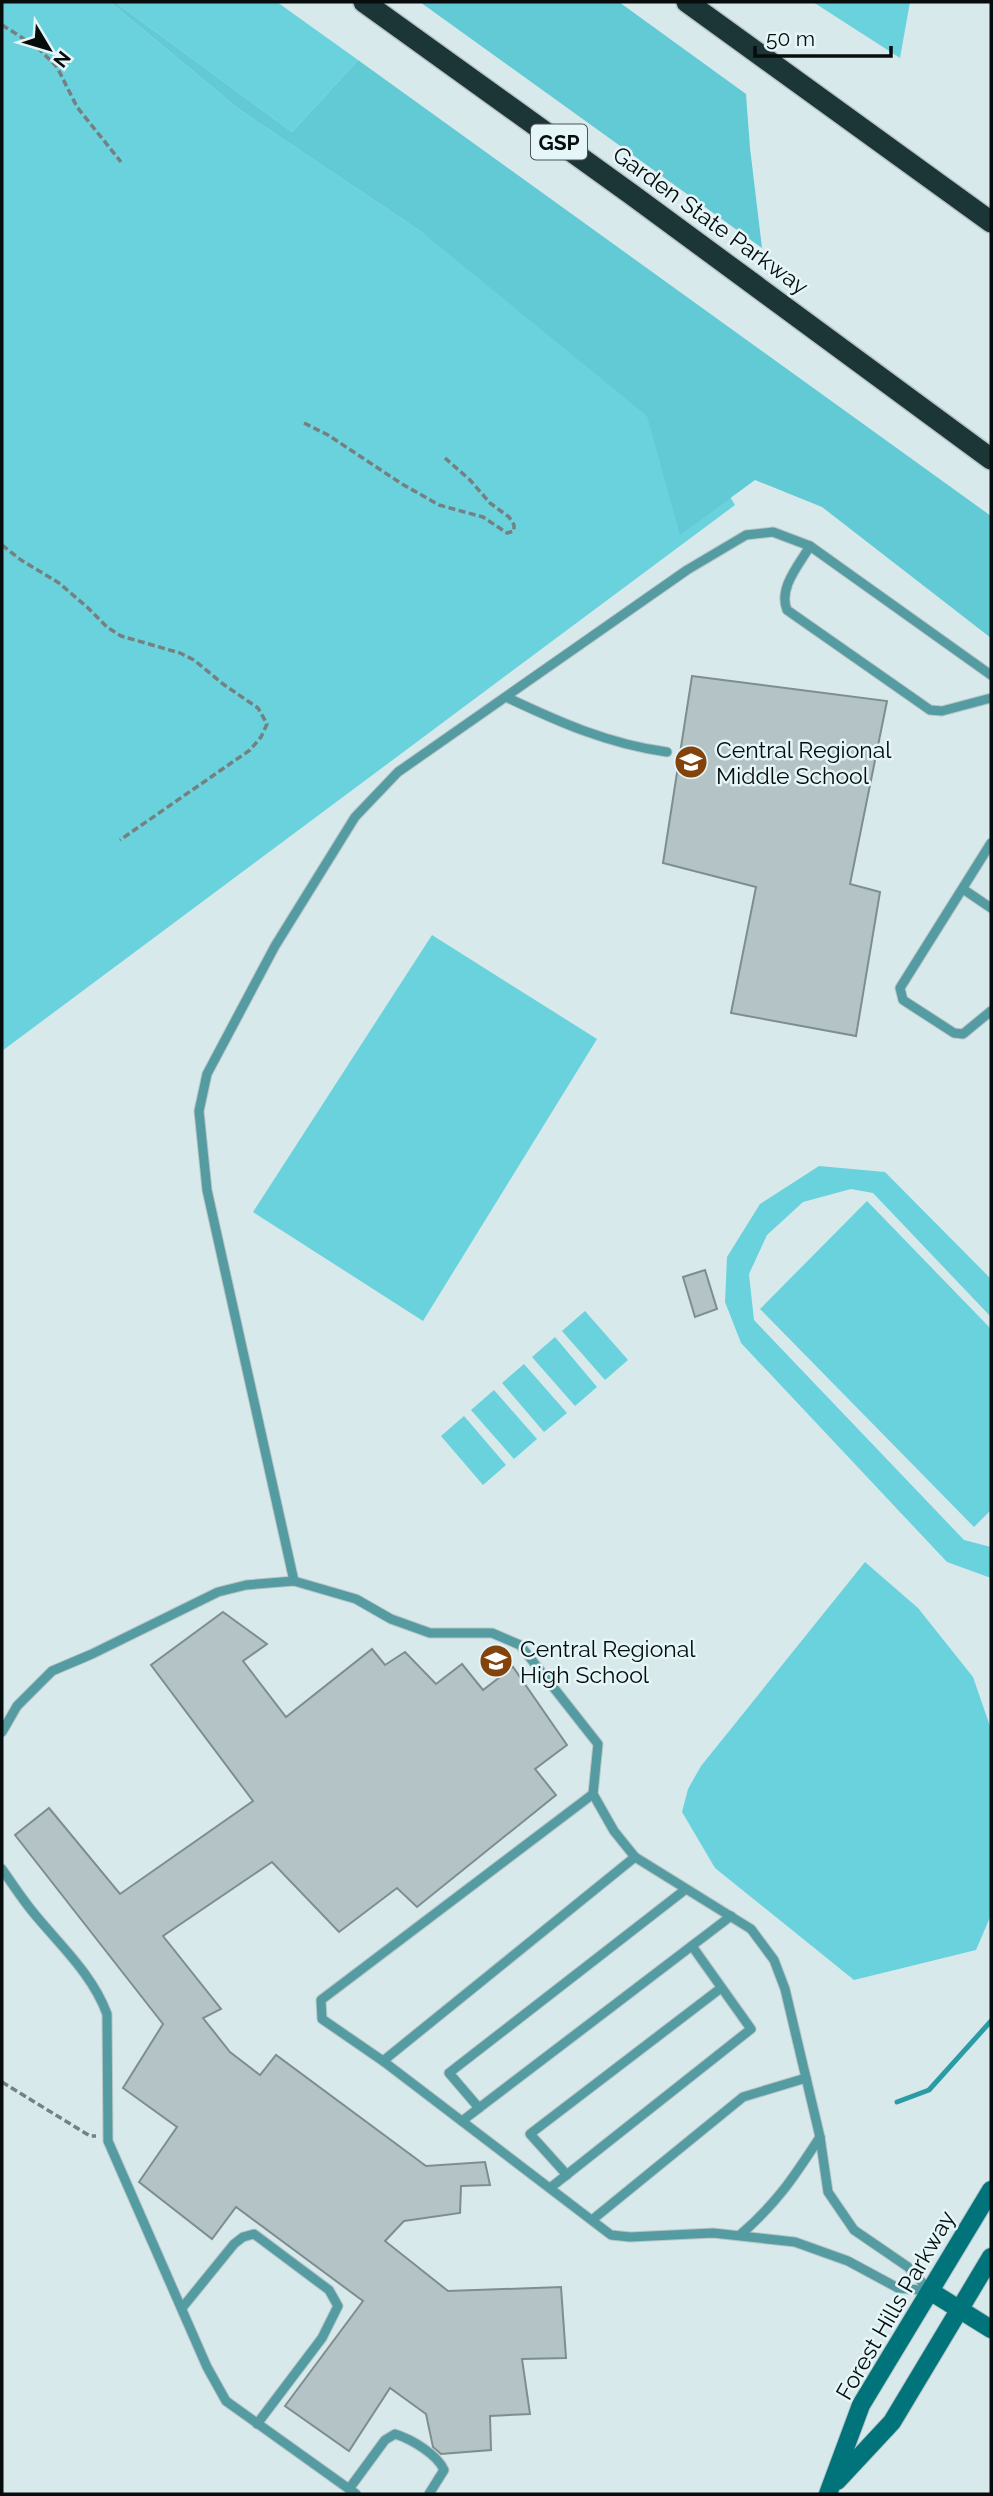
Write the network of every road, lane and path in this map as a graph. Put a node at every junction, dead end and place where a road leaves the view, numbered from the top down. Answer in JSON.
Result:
{"nodes":[{"id":1,"x":364,"y":2,"type":"edge"},
{"id":2,"x":687,"y":2,"type":"edge"},
{"id":3,"x":2,"y":25,"type":"edge"},
{"id":4,"x":121,"y":162,"type":"dead end"},
{"id":5,"x":991,"y":222,"type":"edge"},
{"id":6,"x":304,"y":423,"type":"dead end"},
{"id":7,"x":445,"y":458,"type":"dead end"},
{"id":8,"x":991,"y":459,"type":"edge"},
{"id":9,"x":2,"y":545,"type":"edge"},
{"id":10,"x":810,"y":546,"type":"junction"},
{"id":11,"x":991,"y":675,"type":"edge"},
{"id":12,"x":506,"y":697,"type":"junction"},
{"id":13,"x":991,"y":698,"type":"edge"},
{"id":14,"x":667,"y":752,"type":"dead end"},
{"id":15,"x":120,"y":840,"type":"dead end"},
{"id":16,"x":991,"y":843,"type":"edge"},
{"id":17,"x":963,"y":889,"type":"junction"},
{"id":18,"x":991,"y":908,"type":"edge"},
{"id":19,"x":991,"y":1011,"type":"edge"},
{"id":20,"x":294,"y":1581,"type":"junction"},
{"id":21,"x":2,"y":1732,"type":"edge"},
{"id":22,"x":593,"y":1794,"type":"junction"},
{"id":23,"x":635,"y":1857,"type":"junction"},
{"id":24,"x":2,"y":1869,"type":"edge"},
{"id":25,"x":686,"y":1888,"type":"junction"},
{"id":26,"x":731,"y":1916,"type":"junction"},
{"id":27,"x":692,"y":1946,"type":"junction"},
{"id":28,"x":722,"y":1988,"type":"junction"},
{"id":29,"x":383,"y":2061,"type":"junction"},
{"id":30,"x":806,"y":2078,"type":"junction"},
{"id":31,"x":2,"y":2082,"type":"edge"},
{"id":32,"x":479,"y":2108,"type":"junction"},
{"id":33,"x":462,"y":2121,"type":"junction"},
{"id":34,"x":108,"y":2134,"type":"junction"},
{"id":35,"x":820,"y":2137,"type":"junction"},
{"id":36,"x":567,"y":2175,"type":"junction"},
{"id":37,"x":550,"y":2188,"type":"junction"},
{"id":38,"x":991,"y":2190,"type":"edge"},
{"id":39,"x":592,"y":2220,"type":"junction"},
{"id":40,"x":740,"y":2235,"type":"junction"},
{"id":41,"x":991,"y":2257,"type":"edge"},
{"id":42,"x":930,"y":2291,"type":"junction"},
{"id":43,"x":182,"y":2308,"type":"junction"},
{"id":44,"x":959,"y":2310,"type":"junction"},
{"id":45,"x":991,"y":2329,"type":"edge"},
{"id":46,"x":257,"y":2424,"type":"junction"},
{"id":47,"x":830,"y":2490,"type":"edge"},
{"id":48,"x":353,"y":2492,"type":"edge"},
{"id":49,"x":429,"y":2494,"type":"edge"}],
"edges":[{"from":1,"to":8,"type":"highway","name":"Garden State Parkway","number":"GSP"},
{"from":2,"to":5,"type":"highway"},
{"from":3,"to":4,"type":"path"},
{"from":6,"to":7,"type":"path"},
{"from":9,"to":15,"type":"path"},
{"from":10,"to":11,"type":"lane"},
{"from":10,"to":12,"type":"lane"},
{"from":10,"to":13,"type":"lane"},
{"from":12,"to":14,"type":"lane"},
{"from":12,"to":20,"type":"lane"},
{"from":16,"to":17,"type":"lane"},
{"from":17,"to":18,"type":"lane"},
{"from":17,"to":19,"type":"lane"},
{"from":20,"to":21,"type":"lane"},
{"from":20,"to":22,"type":"lane"},
{"from":22,"to":23,"type":"lane"},
{"from":22,"to":29,"type":"lane"},
{"from":23,"to":25,"type":"lane"},
{"from":23,"to":29,"type":"lane"},
{"from":24,"to":34,"type":"lane"},
{"from":25,"to":26,"type":"lane"},
{"from":25,"to":32,"type":"lane"},
{"from":26,"to":27,"type":"lane"},
{"from":26,"to":30,"type":"lane"},
{"from":27,"to":28,"type":"lane"},
{"from":27,"to":32,"type":"lane"},
{"from":28,"to":36,"type":"lane"},
{"from":28,"to":36,"type":"lane"},
{"from":29,"to":33,"type":"lane"},
{"from":30,"to":35,"type":"lane"},
{"from":30,"to":39,"type":"lane"},
{"from":31,"to":34,"type":"path"},
{"from":32,"to":33,"type":"lane"},
{"from":33,"to":37,"type":"lane"},
{"from":34,"to":43,"type":"lane"},
{"from":35,"to":40,"type":"lane"},
{"from":35,"to":42,"type":"lane"},
{"from":36,"to":37,"type":"lane"},
{"from":37,"to":39,"type":"lane"},
{"from":38,"to":42,"type":"main road","name":"Forest Hills Parkway"},
{"from":39,"to":40,"type":"lane"},
{"from":40,"to":42,"type":"lane"},
{"from":41,"to":44,"type":"main road","name":"Forest Hills Parkway"},
{"from":42,"to":44,"type":"main road"},
{"from":42,"to":47,"type":"main road","name":"Forest Hills Parkway"},
{"from":43,"to":46,"type":"lane"},
{"from":43,"to":46,"type":"lane"},
{"from":44,"to":45,"type":"main road"},
{"from":44,"to":47,"type":"main road","name":"Forest Hills Parkway"},
{"from":46,"to":48,"type":"lane"},
{"from":48,"to":49,"type":"lane"}]}
